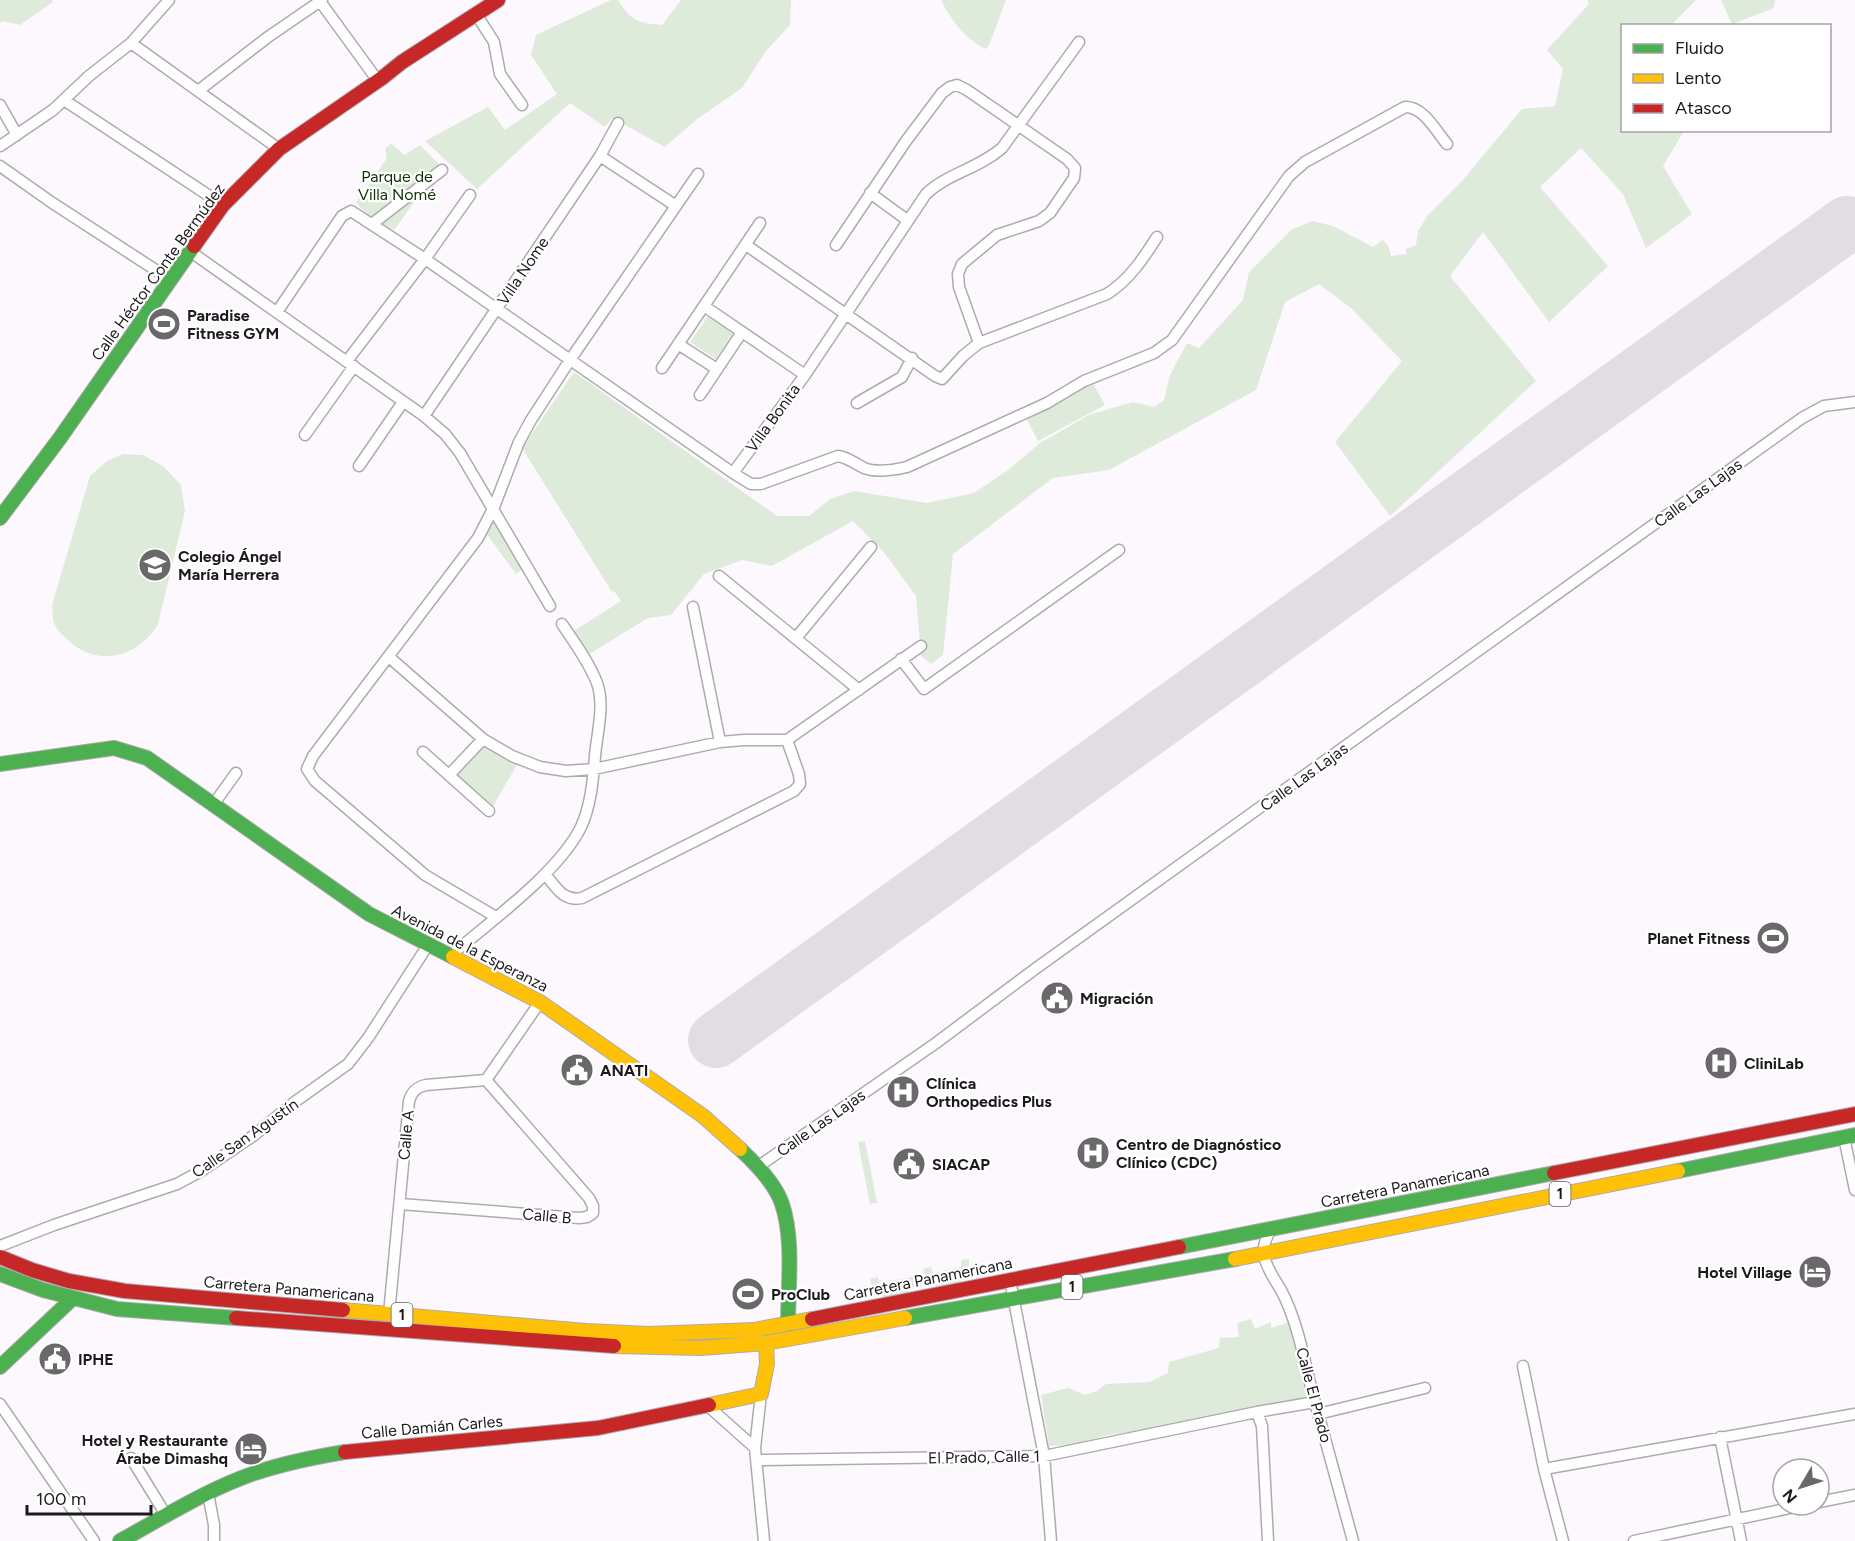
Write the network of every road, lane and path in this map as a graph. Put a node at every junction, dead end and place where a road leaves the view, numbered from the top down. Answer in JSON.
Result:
{"nodes":[{"id":1,"x":169,"y":0,"type":"edge"},
{"id":2,"x":320,"y":0,"type":"edge"},
{"id":3,"x":486,"y":5,"type":"edge"},
{"id":4,"x":1078,"y":42,"type":"dead end"},
{"id":5,"x":131,"y":43,"type":"junction"},
{"id":6,"x":378,"y":81,"type":"junction"},
{"id":7,"x":198,"y":92,"type":"junction"},
{"id":8,"x":64,"y":100,"type":"junction"},
{"id":9,"x":0,"y":105,"type":"edge"},
{"id":10,"x":522,"y":105,"type":"dead end"},
{"id":11,"x":618,"y":123,"type":"dead end"},
{"id":12,"x":1017,"y":126,"type":"junction"},
{"id":13,"x":17,"y":135,"type":"junction"},
{"id":14,"x":1447,"y":144,"type":"dead end"},
{"id":15,"x":0,"y":146,"type":"edge"},
{"id":16,"x":279,"y":149,"type":"junction"},
{"id":17,"x":600,"y":156,"type":"junction"},
{"id":18,"x":0,"y":166,"type":"edge"},
{"id":19,"x":442,"y":170,"type":"dead end"},
{"id":20,"x":698,"y":174,"type":"dead end"},
{"id":21,"x":870,"y":194,"type":"junction"},
{"id":22,"x":470,"y":195,"type":"dead end"},
{"id":23,"x":223,"y":205,"type":"junction"},
{"id":24,"x":676,"y":206,"type":"junction"},
{"id":25,"x":907,"y":220,"type":"junction"},
{"id":26,"x":372,"y":224,"type":"junction"},
{"id":27,"x":760,"y":224,"type":"dead end"},
{"id":28,"x":1157,"y":237,"type":"dead end"},
{"id":29,"x":746,"y":245,"type":"junction"},
{"id":30,"x":836,"y":245,"type":"dead end"},
{"id":31,"x":191,"y":252,"type":"junction"},
{"id":32,"x":425,"y":259,"type":"junction"},
{"id":33,"x":171,"y":280,"type":"junction"},
{"id":34,"x":704,"y":306,"type":"junction"},
{"id":35,"x":498,"y":309,"type":"junction"},
{"id":36,"x":277,"y":312,"type":"junction"},
{"id":37,"x":846,"y":315,"type":"junction"},
{"id":38,"x":742,"y":332,"type":"junction"},
{"id":39,"x":979,"y":343,"type":"junction"},
{"id":40,"x":678,"y":344,"type":"junction"},
{"id":41,"x":912,"y":358,"type":"junction"},
{"id":42,"x":570,"y":360,"type":"junction"},
{"id":43,"x":350,"y":364,"type":"junction"},
{"id":44,"x":662,"y":368,"type":"dead end"},
{"id":45,"x":717,"y":369,"type":"junction"},
{"id":46,"x":805,"y":375,"type":"junction"},
{"id":47,"x":700,"y":395,"type":"dead end"},
{"id":48,"x":403,"y":402,"type":"junction"},
{"id":49,"x":1855,"y":402,"type":"edge"},
{"id":50,"x":857,"y":403,"type":"dead end"},
{"id":51,"x":424,"y":416,"type":"junction"},
{"id":52,"x":305,"y":435,"type":"dead end"},
{"id":53,"x":359,"y":466,"type":"dead end"},
{"id":54,"x":733,"y":473,"type":"junction"},
{"id":55,"x":494,"y":507,"type":"junction"},
{"id":56,"x":0,"y":518,"type":"edge"},
{"id":57,"x":871,"y":547,"type":"dead end"},
{"id":58,"x":1119,"y":550,"type":"dead end"},
{"id":59,"x":719,"y":576,"type":"dead end"},
{"id":60,"x":550,"y":606,"type":"dead end"},
{"id":61,"x":693,"y":607,"type":"dead end"},
{"id":62,"x":562,"y":624,"type":"dead end"},
{"id":63,"x":796,"y":638,"type":"junction"},
{"id":64,"x":921,"y":646,"type":"dead end"},
{"id":65,"x":389,"y":657,"type":"junction"},
{"id":66,"x":901,"y":659,"type":"junction"},
{"id":67,"x":859,"y":690,"type":"junction"},
{"id":68,"x":483,"y":738,"type":"junction"},
{"id":69,"x":787,"y":740,"type":"junction"},
{"id":70,"x":720,"y":742,"type":"junction"},
{"id":71,"x":423,"y":752,"type":"dead end"},
{"id":72,"x":0,"y":764,"type":"edge"},
{"id":73,"x":594,"y":769,"type":"junction"},
{"id":74,"x":236,"y":773,"type":"dead end"},
{"id":75,"x":449,"y":775,"type":"junction"},
{"id":76,"x":213,"y":805,"type":"junction"},
{"id":77,"x":489,"y":811,"type":"dead end"},
{"id":78,"x":545,"y":874,"type":"junction"},
{"id":79,"x":496,"y":917,"type":"junction"},
{"id":80,"x":428,"y":945,"type":"junction"},
{"id":81,"x":451,"y":956,"type":"junction"},
{"id":82,"x":540,"y":1002,"type":"junction"},
{"id":83,"x":486,"y":1080,"type":"junction"},
{"id":84,"x":1855,"y":1114,"type":"edge"},
{"id":85,"x":1825,"y":1120,"type":"junction"},
{"id":86,"x":1851,"y":1134,"type":"edge"},
{"id":87,"x":759,"y":1166,"type":"junction"},
{"id":88,"x":1855,"y":1190,"type":"edge"},
{"id":89,"x":400,"y":1204,"type":"junction"},
{"id":90,"x":1272,"y":1228,"type":"junction"},
{"id":91,"x":1241,"y":1234,"type":"junction"},
{"id":92,"x":0,"y":1246,"type":"edge"},
{"id":93,"x":1264,"y":1254,"type":"junction"},
{"id":94,"x":0,"y":1257,"type":"edge"},
{"id":95,"x":0,"y":1274,"type":"edge"},
{"id":96,"x":1010,"y":1280,"type":"junction"},
{"id":97,"x":125,"y":1291,"type":"junction"},
{"id":98,"x":1014,"y":1298,"type":"junction"},
{"id":99,"x":72,"y":1299,"type":"junction"},
{"id":100,"x":389,"y":1314,"type":"junction"},
{"id":101,"x":808,"y":1320,"type":"junction"},
{"id":102,"x":880,"y":1322,"type":"junction"},
{"id":103,"x":788,"y":1324,"type":"junction"},
{"id":104,"x":783,"y":1340,"type":"junction"},
{"id":105,"x":766,"y":1343,"type":"junction"},
{"id":106,"x":767,"y":1364,"type":"junction"},
{"id":107,"x":1523,"y":1366,"type":"dead end"},
{"id":108,"x":0,"y":1367,"type":"edge"},
{"id":109,"x":1425,"y":1388,"type":"dead end"},
{"id":110,"x":761,"y":1394,"type":"junction"},
{"id":111,"x":1315,"y":1402,"type":"junction"},
{"id":112,"x":0,"y":1404,"type":"edge"},
{"id":113,"x":708,"y":1406,"type":"junction"},
{"id":114,"x":1257,"y":1412,"type":"junction"},
{"id":115,"x":1318,"y":1414,"type":"junction"},
{"id":116,"x":1855,"y":1414,"type":"edge"},
{"id":117,"x":1720,"y":1437,"type":"junction"},
{"id":118,"x":755,"y":1448,"type":"junction"},
{"id":119,"x":1044,"y":1456,"type":"junction"},
{"id":120,"x":131,"y":1458,"type":"dead end"},
{"id":121,"x":756,"y":1460,"type":"junction"},
{"id":122,"x":1544,"y":1469,"type":"junction"},
{"id":123,"x":208,"y":1492,"type":"junction"},
{"id":124,"x":1855,"y":1495,"type":"edge"},
{"id":125,"x":1831,"y":1500,"type":"edge"},
{"id":126,"x":1771,"y":1512,"type":"edge"},
{"id":127,"x":166,"y":1515,"type":"junction"},
{"id":128,"x":1736,"y":1519,"type":"junction"},
{"id":129,"x":94,"y":1541,"type":"edge"},
{"id":130,"x":120,"y":1541,"type":"edge"},
{"id":131,"x":214,"y":1541,"type":"edge"},
{"id":132,"x":764,"y":1541,"type":"edge"},
{"id":133,"x":1051,"y":1541,"type":"edge"},
{"id":134,"x":1268,"y":1541,"type":"edge"},
{"id":135,"x":1353,"y":1541,"type":"edge"},
{"id":136,"x":1563,"y":1541,"type":"edge"},
{"id":137,"x":1634,"y":1541,"type":"edge"},
{"id":138,"x":1741,"y":1541,"type":"edge"}],
"edges":[{"from":1,"to":5,"type":"street"},
{"from":2,"to":6,"type":"street"},
{"from":2,"to":7,"type":"street"},
{"from":3,"to":6,"type":"main road","name":"Calle Héctor Conte Bermúdez"},
{"from":3,"to":10,"type":"street"},
{"from":4,"to":12,"type":"street","name":"Villa Bonita"},
{"from":5,"to":7,"type":"street"},
{"from":5,"to":8,"type":"street"},
{"from":6,"to":16,"type":"main road","name":"Calle Héctor Conte Bermúdez"},
{"from":7,"to":16,"type":"street"},
{"from":8,"to":13,"type":"street"},
{"from":8,"to":23,"type":"street"},
{"from":9,"to":13,"type":"street"},
{"from":11,"to":17,"type":"street","name":"Villa Nome"},
{"from":12,"to":21,"type":"street"},
{"from":12,"to":25,"type":"street","name":"Villa Bonita"},
{"from":12,"to":39,"type":"street"},
{"from":13,"to":15,"type":"street"},
{"from":14,"to":54,"type":"street"},
{"from":16,"to":23,"type":"main road","name":"Calle Héctor Conte Bermúdez"},
{"from":17,"to":24,"type":"street"},
{"from":17,"to":35,"type":"street","name":"Villa Nome"},
{"from":18,"to":33,"type":"street"},
{"from":19,"to":26,"type":"street"},
{"from":20,"to":24,"type":"street"},
{"from":21,"to":25,"type":"street"},
{"from":21,"to":30,"type":"street"},
{"from":22,"to":32,"type":"street"},
{"from":23,"to":31,"type":"main road","name":"Calle Héctor Conte Bermúdez"},
{"from":24,"to":42,"type":"street"},
{"from":25,"to":37,"type":"street","name":"Villa Bonita"},
{"from":26,"to":32,"type":"street"},
{"from":26,"to":36,"type":"street"},
{"from":27,"to":29,"type":"street"},
{"from":28,"to":39,"type":"street"},
{"from":29,"to":34,"type":"street"},
{"from":29,"to":37,"type":"street"},
{"from":31,"to":33,"type":"main road","name":"Calle Héctor Conte Bermúdez"},
{"from":31,"to":36,"type":"street"},
{"from":32,"to":35,"type":"street"},
{"from":32,"to":43,"type":"street"},
{"from":33,"to":56,"type":"main road","name":"Calle Héctor Conte Bermúdez"},
{"from":34,"to":38,"type":"street"},
{"from":34,"to":40,"type":"street"},
{"from":35,"to":42,"type":"street"},
{"from":35,"to":51,"type":"street","name":"Villa Nome"},
{"from":36,"to":43,"type":"street"},
{"from":37,"to":41,"type":"street"},
{"from":37,"to":46,"type":"street","name":"Villa Bonita"},
{"from":38,"to":45,"type":"street"},
{"from":38,"to":46,"type":"street"},
{"from":39,"to":41,"type":"street"},
{"from":40,"to":44,"type":"street"},
{"from":40,"to":45,"type":"street"},
{"from":41,"to":50,"type":"street"},
{"from":42,"to":54,"type":"street"},
{"from":42,"to":55,"type":"street"},
{"from":43,"to":48,"type":"street"},
{"from":43,"to":52,"type":"street"},
{"from":45,"to":47,"type":"street"},
{"from":46,"to":54,"type":"street","name":"Villa Bonita"},
{"from":48,"to":51,"type":"street"},
{"from":48,"to":53,"type":"street"},
{"from":49,"to":87,"type":"street","name":"Calle Las Lajas"},
{"from":51,"to":55,"type":"street"},
{"from":55,"to":60,"type":"street"},
{"from":55,"to":65,"type":"street"},
{"from":57,"to":63,"type":"street"},
{"from":58,"to":66,"type":"street"},
{"from":59,"to":63,"type":"street"},
{"from":61,"to":70,"type":"street"},
{"from":62,"to":73,"type":"street"},
{"from":63,"to":67,"type":"street"},
{"from":64,"to":66,"type":"street"},
{"from":65,"to":68,"type":"street"},
{"from":65,"to":79,"type":"street"},
{"from":66,"to":67,"type":"street"},
{"from":67,"to":69,"type":"street"},
{"from":68,"to":73,"type":"street"},
{"from":68,"to":75,"type":"street"},
{"from":69,"to":70,"type":"street"},
{"from":69,"to":78,"type":"street"},
{"from":70,"to":73,"type":"street"},
{"from":71,"to":75,"type":"street"},
{"from":72,"to":76,"type":"main road","name":"Avenida de la Esperanza"},
{"from":73,"to":78,"type":"street"},
{"from":74,"to":76,"type":"street"},
{"from":75,"to":77,"type":"street"},
{"from":76,"to":80,"type":"main road","name":"Avenida de la Esperanza"},
{"from":78,"to":79,"type":"street"},
{"from":79,"to":81,"type":"street"},
{"from":80,"to":81,"type":"main road","name":"Avenida de la Esperanza"},
{"from":80,"to":92,"type":"street","name":"Calle San Agustín"},
{"from":81,"to":82,"type":"main road","name":"Avenida de la Esperanza"},
{"from":82,"to":83,"type":"street"},
{"from":82,"to":87,"type":"main road","name":"Avenida de la Esperanza"},
{"from":83,"to":89,"type":"street","name":"Calle A"},
{"from":83,"to":89,"type":"street","name":"Calle B"},
{"from":84,"to":85,"type":"main road","name":"Carretera Panamericana","number":"1"},
{"from":85,"to":86,"type":"main road"},
{"from":85,"to":90,"type":"main road","name":"Carretera Panamericana","number":"1"},
{"from":86,"to":88,"type":"street"},
{"from":86,"to":93,"type":"main road","name":"Carretera Panamericana","number":"1"},
{"from":87,"to":103,"type":"main road","name":"Avenida de la Esperanza"},
{"from":89,"to":100,"type":"street","name":"Calle A"},
{"from":90,"to":91,"type":"main road","name":"Carretera Panamericana","number":"1"},
{"from":90,"to":93,"type":"street"},
{"from":91,"to":93,"type":"street"},
{"from":91,"to":96,"type":"main road","name":"Carretera Panamericana","number":"1"},
{"from":93,"to":98,"type":"main road","name":"Carretera Panamericana","number":"1"},
{"from":93,"to":111,"type":"street","name":"Calle El Prado"},
{"from":94,"to":97,"type":"main road","name":"Carretera Panamericana","number":"1"},
{"from":95,"to":99,"type":"main road","name":"Carretera Panamericana","number":"1"},
{"from":96,"to":98,"type":"street"},
{"from":96,"to":101,"type":"main road","name":"Carretera Panamericana","number":"1"},
{"from":96,"to":102,"type":"main road","number":"1"},
{"from":97,"to":99,"type":"main road"},
{"from":97,"to":100,"type":"main road","name":"Carretera Panamericana","number":"1"},
{"from":98,"to":102,"type":"main road","name":"Carretera Panamericana","number":"1"},
{"from":98,"to":119,"type":"street"},
{"from":99,"to":105,"type":"main road","name":"Carretera Panamericana","number":"1"},
{"from":99,"to":108,"type":"main road"},
{"from":100,"to":103,"type":"main road","name":"Carretera Panamericana","number":"1"},
{"from":101,"to":103,"type":"main road","name":"Carretera Panamericana","number":"1"},
{"from":101,"to":105,"type":"main road"},
{"from":102,"to":104,"type":"main road","name":"Carretera Panamericana","number":"1"},
{"from":104,"to":105,"type":"main road","name":"Carretera Panamericana","number":"1"},
{"from":104,"to":106,"type":"main road"},
{"from":105,"to":106,"type":"main road"},
{"from":106,"to":110,"type":"main road"},
{"from":107,"to":122,"type":"street"},
{"from":109,"to":115,"type":"street"},
{"from":110,"to":113,"type":"main road","name":"Calle Damián Carles"},
{"from":110,"to":118,"type":"street"},
{"from":111,"to":114,"type":"street","name":"El Prado, Calle 1"},
{"from":111,"to":115,"type":"street","name":"Calle El Prado"},
{"from":112,"to":129,"type":"street"},
{"from":113,"to":118,"type":"street"},
{"from":113,"to":123,"type":"main road","name":"Calle Damián Carles"},
{"from":114,"to":119,"type":"street","name":"El Prado, Calle 1"},
{"from":114,"to":134,"type":"street"},
{"from":115,"to":135,"type":"street","name":"Calle El Prado"},
{"from":116,"to":117,"type":"street"},
{"from":117,"to":122,"type":"street"},
{"from":117,"to":128,"type":"street"},
{"from":118,"to":121,"type":"street"},
{"from":119,"to":121,"type":"street","name":"El Prado, Calle 1"},
{"from":119,"to":133,"type":"street"},
{"from":120,"to":127,"type":"street"},
{"from":121,"to":132,"type":"street"},
{"from":122,"to":136,"type":"street"},
{"from":123,"to":127,"type":"main road","name":"Calle Damián Carles"},
{"from":123,"to":131,"type":"street"},
{"from":124,"to":125,"type":"street"},
{"from":126,"to":128,"type":"street"},
{"from":127,"to":130,"type":"main road","name":"Calle Damián Carles"},
{"from":128,"to":137,"type":"street"},
{"from":128,"to":138,"type":"street"}]}
